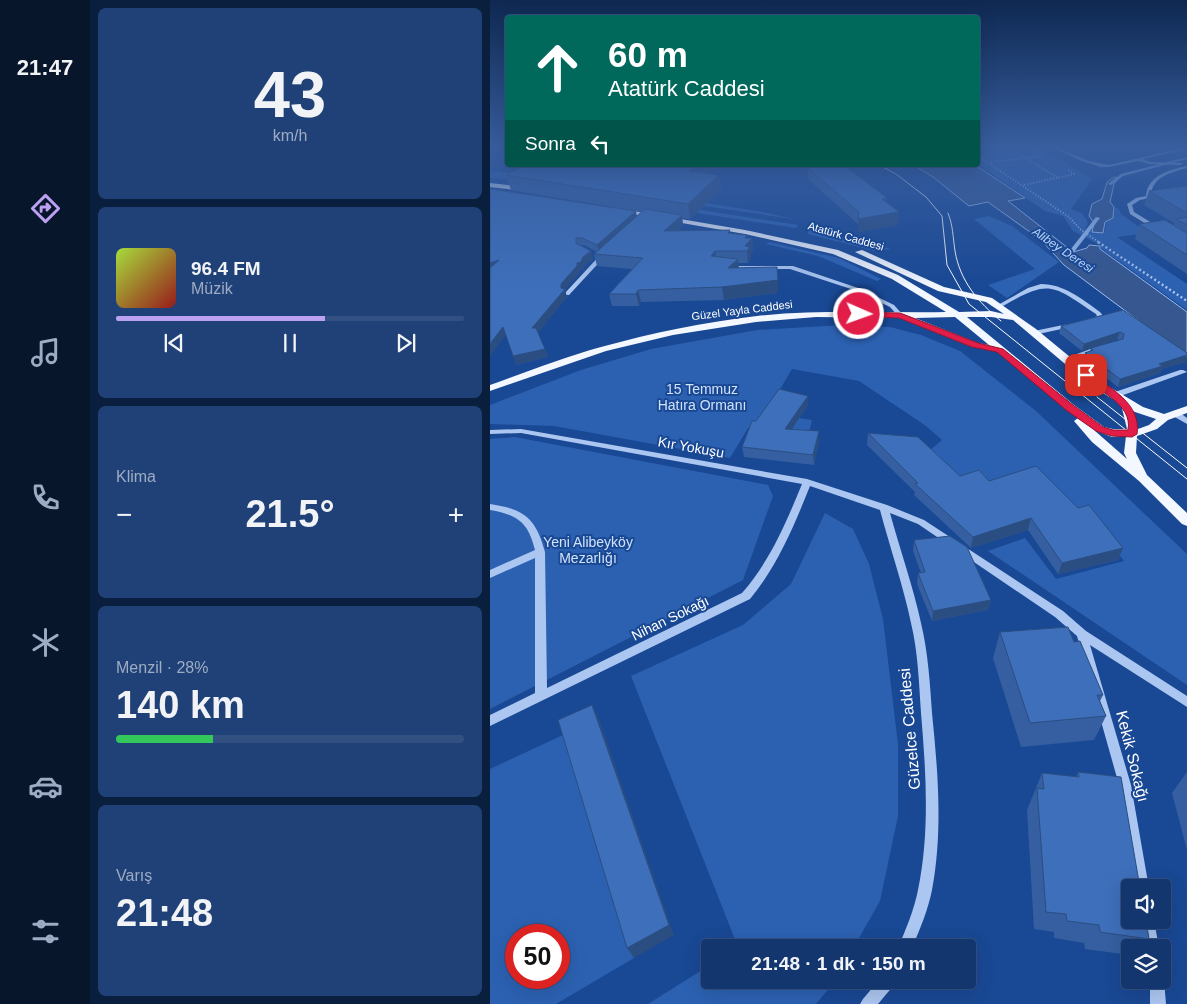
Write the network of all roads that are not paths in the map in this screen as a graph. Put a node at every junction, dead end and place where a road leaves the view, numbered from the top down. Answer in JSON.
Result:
{"nodes":[{"id":1,"x":1148,"y":194,"type":"edge"},
{"id":2,"x":1160,"y":194,"type":"edge"},
{"id":3,"x":1148,"y":197,"type":"junction"},
{"id":4,"x":647,"y":215,"type":"junction"},
{"id":5,"x":640,"y":221,"type":"edge"},
{"id":6,"x":1164,"y":234,"type":"edge"},
{"id":7,"x":613,"y":246,"type":"edge"},
{"id":8,"x":717,"y":267,"type":"edge"},
{"id":9,"x":567,"y":294,"type":"edge"},
{"id":10,"x":999,"y":306,"type":"junction"},
{"id":11,"x":900,"y":315,"type":"junction"},
{"id":12,"x":958,"y":315,"type":"junction"},
{"id":13,"x":1030,"y":330,"type":"junction"},
{"id":14,"x":1101,"y":348,"type":"edge"},
{"id":15,"x":1000,"y":350,"type":"junction"},
{"id":16,"x":1066,"y":359,"type":"junction"},
{"id":17,"x":1183,"y":372,"type":"dead end"},
{"id":18,"x":490,"y":388,"type":"edge"},
{"id":19,"x":1112,"y":396,"type":"junction"},
{"id":20,"x":1126,"y":405,"type":"junction"},
{"id":21,"x":1070,"y":408,"type":"junction"},
{"id":22,"x":1187,"y":409,"type":"edge"},
{"id":23,"x":1176,"y":414,"type":"junction"},
{"id":24,"x":1164,"y":418,"type":"junction"},
{"id":25,"x":1187,"y":422,"type":"edge"},
{"id":26,"x":490,"y":432,"type":"edge"},
{"id":27,"x":1132,"y":434,"type":"junction"},
{"id":28,"x":1143,"y":478,"type":"junction"},
{"id":29,"x":807,"y":482,"type":"junction"},
{"id":30,"x":490,"y":507,"type":"edge"},
{"id":31,"x":884,"y":507,"type":"junction"},
{"id":32,"x":1187,"y":522,"type":"edge"},
{"id":33,"x":540,"y":552,"type":"junction"},
{"id":34,"x":490,"y":574,"type":"edge"},
{"id":35,"x":1082,"y":634,"type":"junction"},
{"id":36,"x":541,"y":696,"type":"junction"},
{"id":37,"x":1187,"y":702,"type":"edge"},
{"id":38,"x":490,"y":721,"type":"edge"},
{"id":39,"x":1141,"y":879,"type":"edge"},
{"id":40,"x":909,"y":939,"type":"edge"},
{"id":41,"x":881,"y":989,"type":"edge"},
{"id":42,"x":1157,"y":989,"type":"edge"},
{"id":43,"x":868,"y":1004,"type":"edge"},
{"id":44,"x":1158,"y":1004,"type":"edge"}],
"edges":[{"from":1,"to":3,"type":"street"},
{"from":2,"to":3,"type":"street"},
{"from":3,"to":6,"type":"street"},
{"from":4,"to":5,"type":"street"},
{"from":4,"to":10,"type":"main road","name":"Atatürk Caddesi"},
{"from":4,"to":12,"type":"main road","name":"Atatürk Caddesi"},
{"from":7,"to":9,"type":"street"},
{"from":8,"to":11,"type":"lane"},
{"from":10,"to":13,"type":"main road","name":"Atatürk Caddesi"},
{"from":10,"to":13,"type":"street"},
{"from":11,"to":12,"type":"main road"},
{"from":11,"to":15,"type":"main road","name":"Güzel Yayla Caddesi"},
{"from":11,"to":18,"type":"main road","name":"Güzel Yayla Caddesi"},
{"from":12,"to":13,"type":"main road"},
{"from":12,"to":15,"type":"main road","name":"Atatürk Caddesi"},
{"from":13,"to":16,"type":"main road","name":"Atatürk Caddesi"},
{"from":14,"to":16,"type":"street"},
{"from":15,"to":21,"type":"main road","name":"Atatürk Caddesi"},
{"from":16,"to":19,"type":"main road","name":"Atatürk Caddesi"},
{"from":17,"to":19,"type":"street"},
{"from":19,"to":20,"type":"main road","name":"Atatürk Caddesi"},
{"from":20,"to":24,"type":"main road","name":"Atatürk Caddesi"},
{"from":20,"to":27,"type":"main road","name":"Atatürk Caddesi"},
{"from":21,"to":27,"type":"main road","name":"Atatürk Caddesi"},
{"from":21,"to":28,"type":"main road","name":"Atatürk Caddesi"},
{"from":22,"to":23,"type":"main road"},
{"from":23,"to":24,"type":"main road"},
{"from":23,"to":25,"type":"street"},
{"from":24,"to":27,"type":"main road","name":"Atatürk Caddesi"},
{"from":26,"to":29,"type":"street","name":"Kır Yokuşu"},
{"from":27,"to":28,"type":"main road","name":"Atatürk Caddesi"},
{"from":28,"to":32,"type":"main road","name":"Atatürk Caddesi"},
{"from":29,"to":31,"type":"street","name":"Kır Yokuşu"},
{"from":29,"to":36,"type":"street","name":"Nihan Sokağı"},
{"from":30,"to":33,"type":"street"},
{"from":31,"to":35,"type":"street","name":"Kır Yokuşu"},
{"from":31,"to":40,"type":"street","name":"Güzelce Caddesi"},
{"from":33,"to":34,"type":"street"},
{"from":33,"to":36,"type":"street"},
{"from":35,"to":37,"type":"street","name":"Kır Yokuşu"},
{"from":35,"to":39,"type":"street","name":"Kekik Sokağı"},
{"from":36,"to":38,"type":"street","name":"Nihan Sokağı"},
{"from":41,"to":43,"type":"street"},
{"from":42,"to":44,"type":"street"}]}
